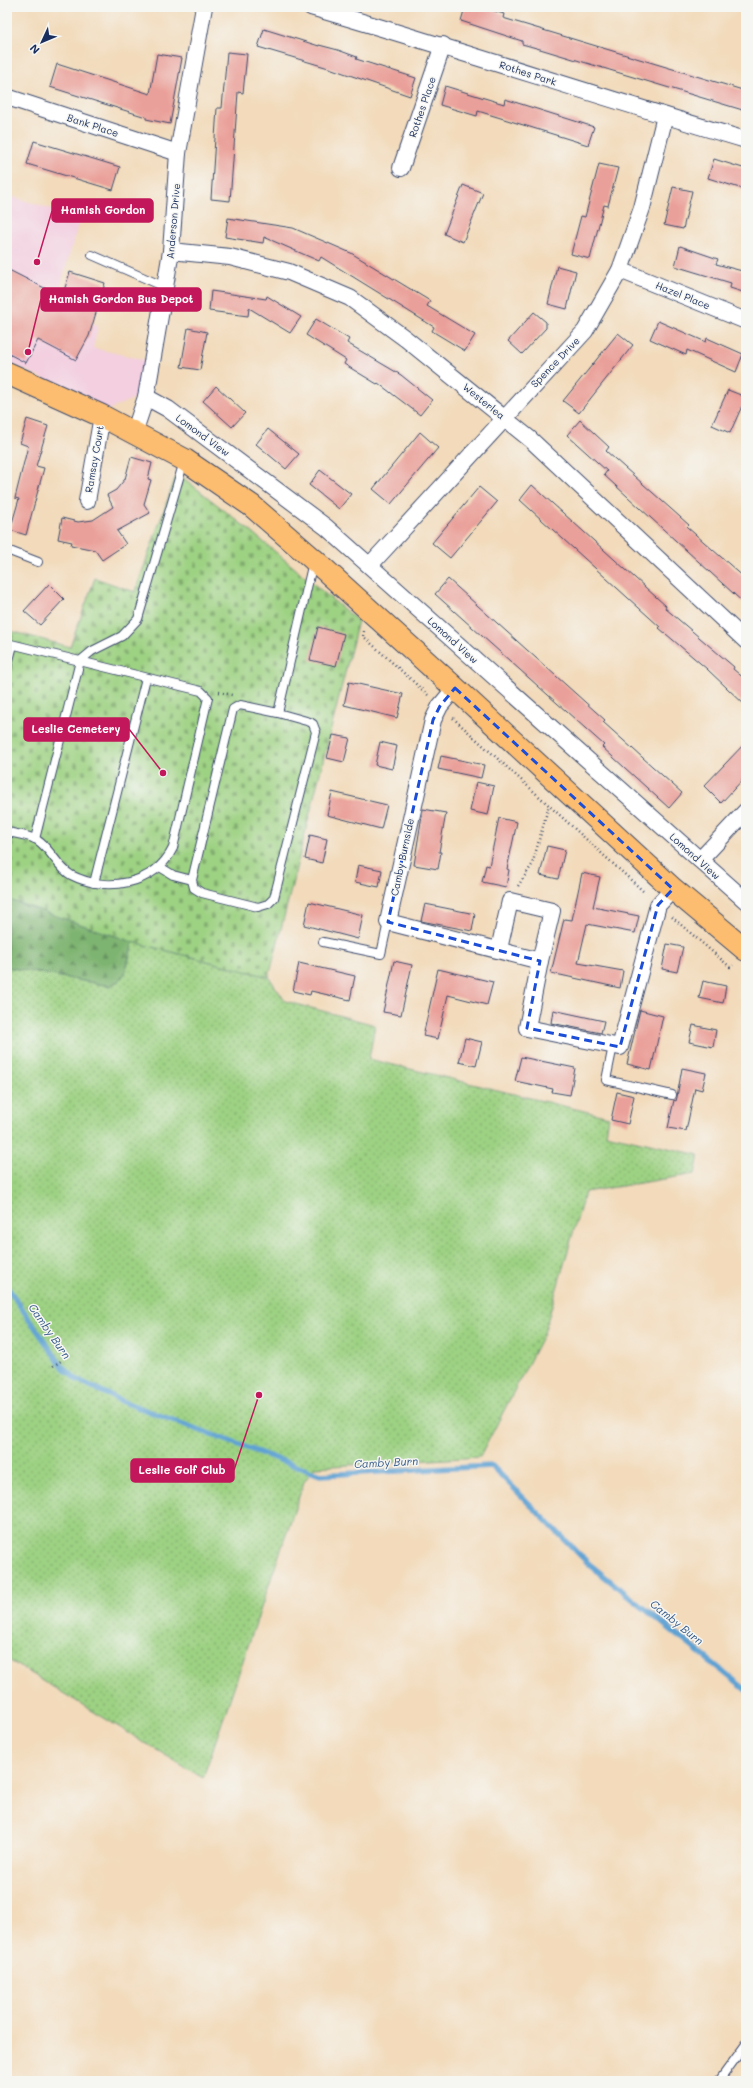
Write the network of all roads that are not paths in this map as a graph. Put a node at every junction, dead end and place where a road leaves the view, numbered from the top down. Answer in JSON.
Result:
{"nodes":[{"id":1,"x":204,"y":7,"type":"edge"},
{"id":2,"x":310,"y":7,"type":"edge"},
{"id":3,"x":443,"y":45,"type":"junction"},
{"id":4,"x":7,"y":97,"type":"edge"},
{"id":5,"x":665,"y":116,"type":"junction"},
{"id":6,"x":746,"y":140,"type":"edge"},
{"id":7,"x":178,"y":154,"type":"junction"},
{"id":8,"x":401,"y":168,"type":"dead end"},
{"id":9,"x":171,"y":252,"type":"junction"},
{"id":10,"x":92,"y":255,"type":"dead end"},
{"id":11,"x":620,"y":270,"type":"junction"},
{"id":12,"x":165,"y":287,"type":"junction"},
{"id":13,"x":746,"y":321,"type":"edge"},
{"id":14,"x":7,"y":373,"type":"edge"},
{"id":15,"x":146,"y":397,"type":"junction"},
{"id":16,"x":102,"y":416,"type":"junction"},
{"id":17,"x":504,"y":417,"type":"junction"},
{"id":18,"x":134,"y":433,"type":"junction"},
{"id":19,"x":184,"y":460,"type":"junction"},
{"id":20,"x":87,"y":501,"type":"dead end"},
{"id":21,"x":7,"y":550,"type":"edge"},
{"id":22,"x":314,"y":559,"type":"junction"},
{"id":23,"x":38,"y":562,"type":"dead end"},
{"id":24,"x":370,"y":564,"type":"junction"},
{"id":25,"x":746,"y":641,"type":"edge"},
{"id":26,"x":10,"y":644,"type":"edge"},
{"id":27,"x":80,"y":661,"type":"junction"},
{"id":28,"x":7,"y":668,"type":"edge"},
{"id":29,"x":146,"y":678,"type":"junction"},
{"id":30,"x":455,"y":688,"type":"junction"},
{"id":31,"x":278,"y":713,"type":"junction"},
{"id":32,"x":746,"y":811,"type":"edge"},
{"id":33,"x":7,"y":832,"type":"edge"},
{"id":34,"x":35,"y":839,"type":"junction"},
{"id":35,"x":700,"y":860,"type":"junction"},
{"id":36,"x":160,"y":867,"type":"junction"},
{"id":37,"x":192,"y":880,"type":"junction"},
{"id":38,"x":94,"y":883,"type":"junction"},
{"id":39,"x":673,"y":889,"type":"junction"},
{"id":40,"x":746,"y":901,"type":"edge"},
{"id":41,"x":388,"y":922,"type":"junction"},
{"id":42,"x":323,"y":942,"type":"dead end"},
{"id":43,"x":499,"y":949,"type":"junction"},
{"id":44,"x":746,"y":950,"type":"edge"},
{"id":45,"x":540,"y":961,"type":"junction"},
{"id":46,"x":613,"y":1046,"type":"junction"},
{"id":47,"x":672,"y":1095,"type":"dead end"},
{"id":48,"x":746,"y":2044,"type":"edge"},
{"id":49,"x":719,"y":2081,"type":"edge"}],
"edges":[{"from":1,"to":7,"type":"street","name":"Anderson Drive"},
{"from":2,"to":3,"type":"street","name":"Rothes Park"},
{"from":3,"to":5,"type":"street","name":"Rothes Park"},
{"from":3,"to":8,"type":"street","name":"Rothes Place"},
{"from":4,"to":7,"type":"street","name":"Bank Place"},
{"from":5,"to":6,"type":"street","name":"Rothes Park"},
{"from":5,"to":11,"type":"street","name":"Spence Drive"},
{"from":7,"to":9,"type":"street","name":"Anderson Drive"},
{"from":9,"to":12,"type":"street","name":"Anderson Drive"},
{"from":9,"to":17,"type":"street","name":"Westerlea"},
{"from":10,"to":12,"type":"lane"},
{"from":11,"to":13,"type":"street","name":"Hazel Place"},
{"from":11,"to":17,"type":"street","name":"Spence Drive"},
{"from":12,"to":15,"type":"street","name":"Anderson Drive"},
{"from":14,"to":16,"type":"main road"},
{"from":15,"to":18,"type":"street","name":"Anderson Drive"},
{"from":15,"to":24,"type":"street","name":"Lomond View"},
{"from":16,"to":18,"type":"main road"},
{"from":16,"to":20,"type":"street","name":"Ramsay Court"},
{"from":17,"to":24,"type":"street","name":"Spence Drive"},
{"from":17,"to":25,"type":"street","name":"Westerlea"},
{"from":18,"to":19,"type":"main road"},
{"from":19,"to":22,"type":"main road"},
{"from":19,"to":27,"type":"lane"},
{"from":21,"to":23,"type":"lane"},
{"from":22,"to":30,"type":"main road"},
{"from":22,"to":31,"type":"lane"},
{"from":24,"to":35,"type":"street","name":"Lomond View"},
{"from":26,"to":27,"type":"lane"},
{"from":26,"to":28,"type":"lane"},
{"from":27,"to":29,"type":"lane"},
{"from":27,"to":34,"type":"lane"},
{"from":29,"to":36,"type":"lane"},
{"from":29,"to":38,"type":"lane"},
{"from":30,"to":39,"type":"main road"},
{"from":30,"to":41,"type":"street","name":"Camby Burnside"},
{"from":31,"to":37,"type":"lane"},
{"from":31,"to":37,"type":"lane"},
{"from":32,"to":35,"type":"street"},
{"from":33,"to":34,"type":"lane"},
{"from":34,"to":38,"type":"lane"},
{"from":35,"to":40,"type":"street","name":"Lomond View"},
{"from":36,"to":37,"type":"lane"},
{"from":36,"to":38,"type":"lane"},
{"from":39,"to":44,"type":"main road"},
{"from":39,"to":46,"type":"street"},
{"from":41,"to":42,"type":"lane"},
{"from":41,"to":43,"type":"street"},
{"from":43,"to":45,"type":"street"},
{"from":43,"to":45,"type":"street"},
{"from":45,"to":46,"type":"street"},
{"from":46,"to":47,"type":"lane"},
{"from":48,"to":49,"type":"lane"}]}
